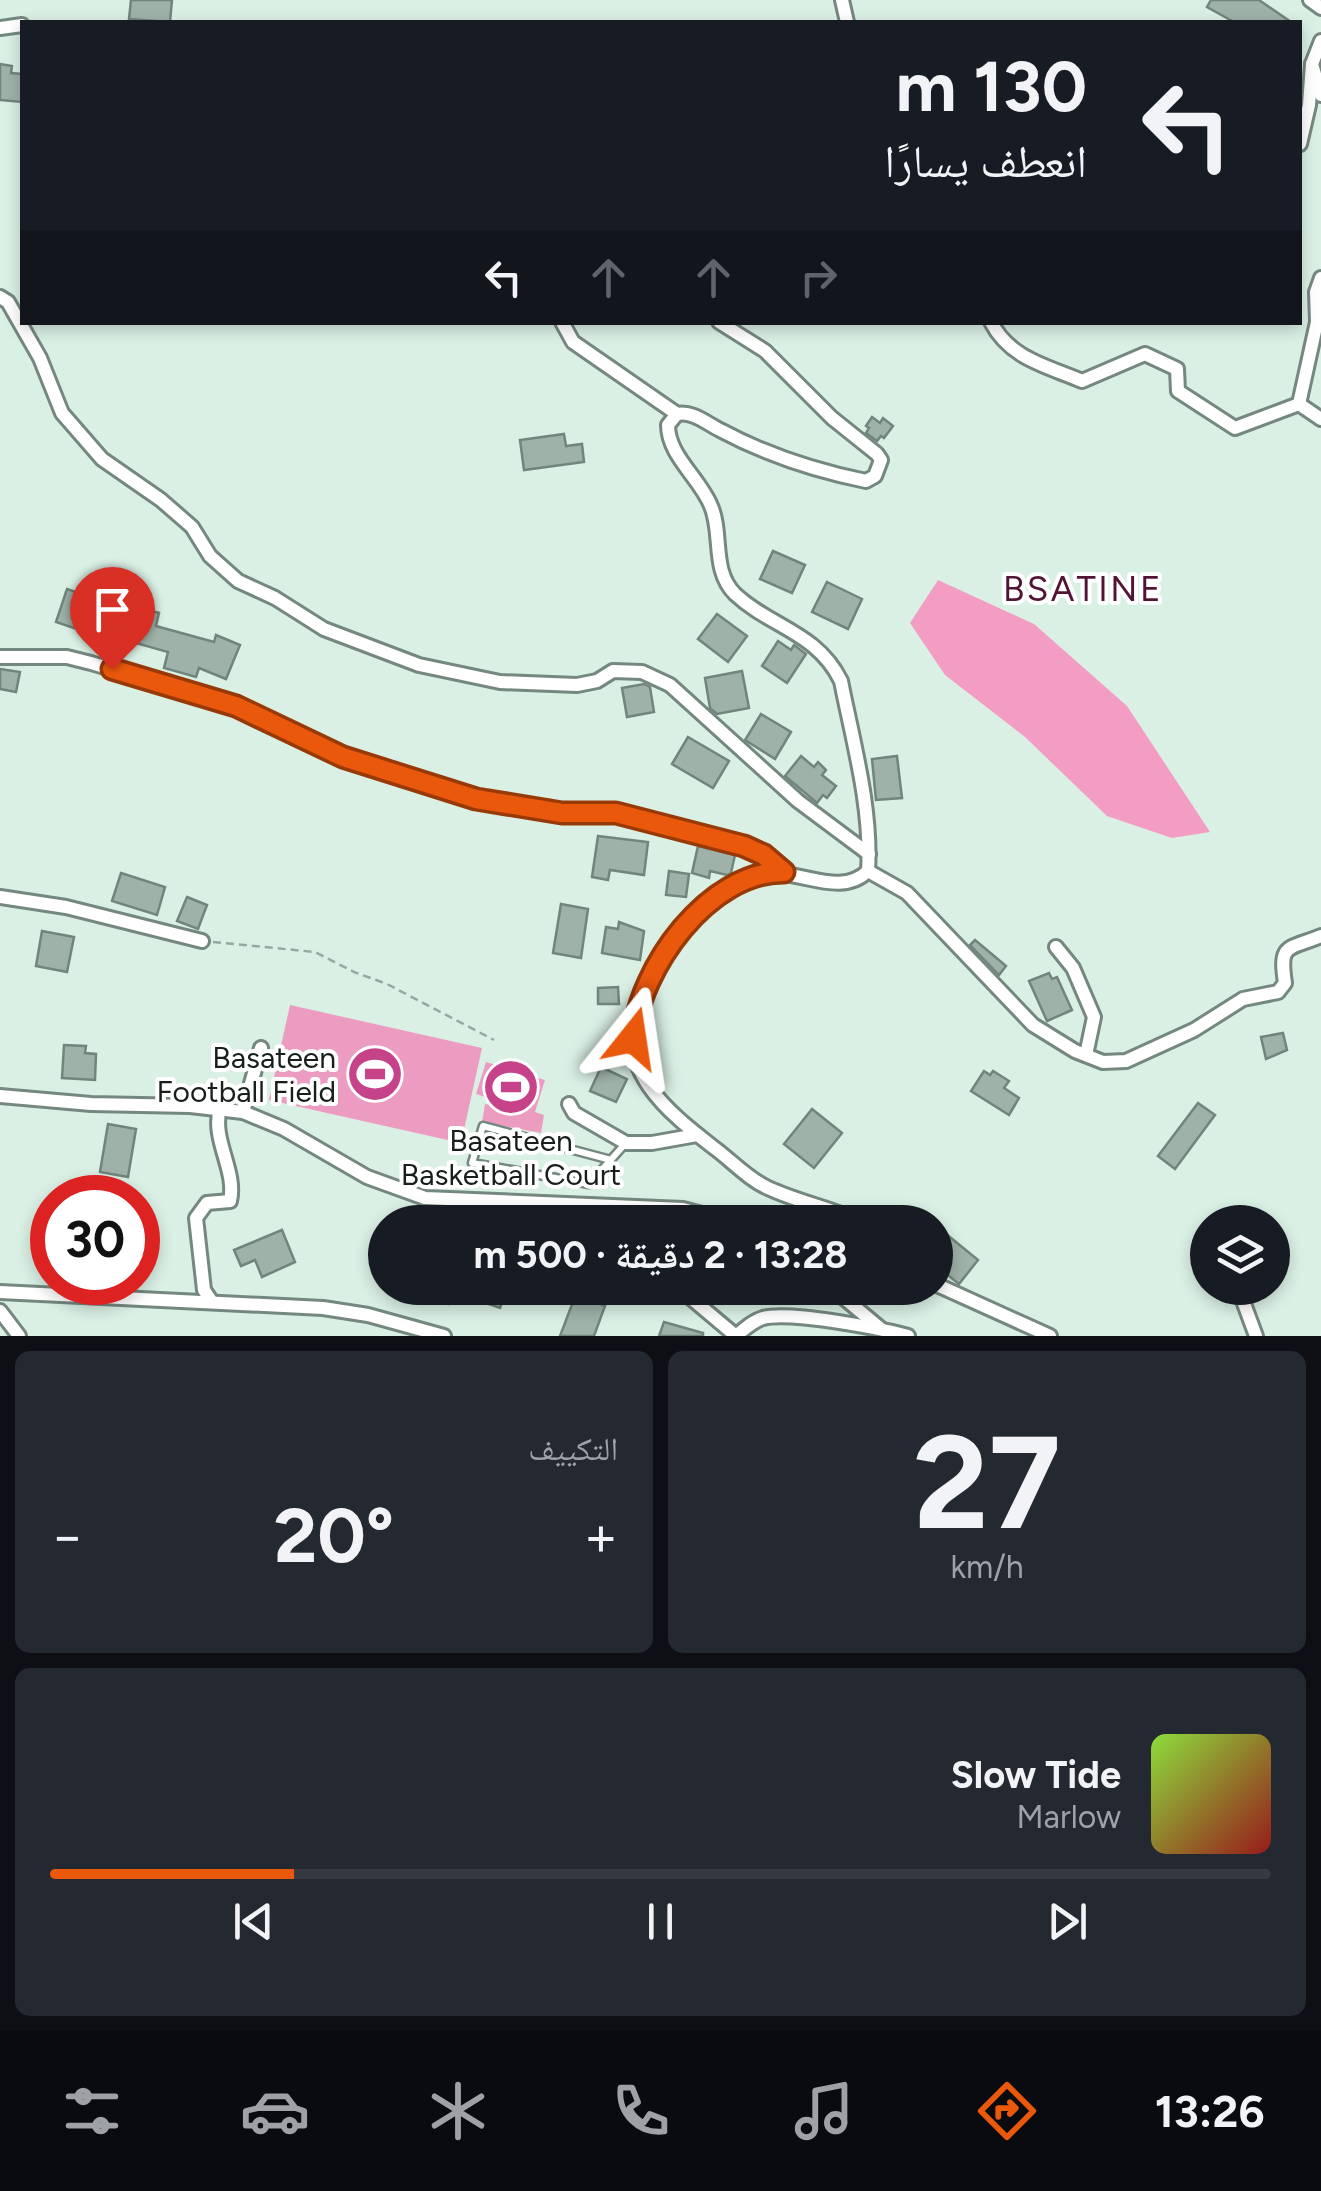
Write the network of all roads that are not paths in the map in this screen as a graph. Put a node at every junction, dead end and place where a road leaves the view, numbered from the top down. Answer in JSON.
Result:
{"nodes":[{"id":1,"x":1310,"y":0,"type":"edge"},
{"id":2,"x":1321,"y":8,"type":"edge"},
{"id":3,"x":1321,"y":41,"type":"edge"},
{"id":4,"x":1312,"y":64,"type":"junction"},
{"id":5,"x":1321,"y":95,"type":"edge"},
{"id":6,"x":1302,"y":136,"type":"edge"},
{"id":7,"x":1321,"y":278,"type":"edge"},
{"id":8,"x":0,"y":298,"type":"edge"},
{"id":9,"x":20,"y":323,"type":"edge"},
{"id":10,"x":21,"y":325,"type":"edge"},
{"id":11,"x":564,"y":325,"type":"edge"},
{"id":12,"x":724,"y":325,"type":"edge"},
{"id":13,"x":992,"y":325,"type":"edge"},
{"id":14,"x":1299,"y":404,"type":"junction"},
{"id":15,"x":677,"y":414,"type":"junction"},
{"id":16,"x":1321,"y":420,"type":"edge"},
{"id":17,"x":0,"y":657,"type":"edge"},
{"id":18,"x":869,"y":854,"type":"junction"},
{"id":19,"x":868,"y":871,"type":"junction"},
{"id":20,"x":784,"y":872,"type":"junction"},
{"id":21,"x":0,"y":897,"type":"edge"},
{"id":22,"x":1321,"y":936,"type":"edge"},
{"id":23,"x":202,"y":940,"type":"road end"},
{"id":24,"x":1056,"y":948,"type":"dead end"},
{"id":25,"x":261,"y":1048,"type":"dead end"},
{"id":26,"x":1086,"y":1055,"type":"junction"},
{"id":27,"x":0,"y":1096,"type":"edge"},
{"id":28,"x":570,"y":1104,"type":"dead end"},
{"id":29,"x":220,"y":1108,"type":"junction"},
{"id":30,"x":243,"y":1112,"type":"junction"},
{"id":31,"x":697,"y":1134,"type":"junction"},
{"id":32,"x":626,"y":1143,"type":"junction"},
{"id":33,"x":612,"y":1160,"type":"junction"},
{"id":34,"x":591,"y":1205,"type":"edge"},
{"id":35,"x":806,"y":1205,"type":"edge"},
{"id":36,"x":0,"y":1292,"type":"edge"},
{"id":37,"x":953,"y":1292,"type":"edge"},
{"id":38,"x":212,"y":1302,"type":"junction"},
{"id":39,"x":699,"y":1305,"type":"edge"},
{"id":40,"x":852,"y":1305,"type":"edge"},
{"id":41,"x":1245,"y":1305,"type":"edge"},
{"id":42,"x":0,"y":1311,"type":"edge"},
{"id":43,"x":882,"y":1330,"type":"junction"},
{"id":44,"x":19,"y":1336,"type":"edge"},
{"id":45,"x":444,"y":1336,"type":"edge"},
{"id":46,"x":908,"y":1336,"type":"edge"},
{"id":47,"x":1050,"y":1336,"type":"edge"},
{"id":48,"x":1256,"y":1336,"type":"edge"}],
"edges":[{"from":1,"to":2,"type":"street"},
{"from":3,"to":4,"type":"street"},
{"from":4,"to":5,"type":"street"},
{"from":4,"to":6,"type":"street"},
{"from":7,"to":14,"type":"street"},
{"from":8,"to":9,"type":"street"},
{"from":10,"to":18,"type":"street"},
{"from":11,"to":15,"type":"street"},
{"from":12,"to":15,"type":"street"},
{"from":13,"to":14,"type":"street"},
{"from":14,"to":16,"type":"street"},
{"from":15,"to":18,"type":"street"},
{"from":17,"to":20,"type":"street"},
{"from":18,"to":19,"type":"street"},
{"from":19,"to":20,"type":"street"},
{"from":19,"to":26,"type":"street"},
{"from":20,"to":31,"type":"street"},
{"from":21,"to":23,"type":"street"},
{"from":22,"to":26,"type":"street"},
{"from":24,"to":26,"type":"street"},
{"from":25,"to":30,"type":"street"},
{"from":27,"to":29,"type":"street"},
{"from":28,"to":32,"type":"street"},
{"from":29,"to":30,"type":"street"},
{"from":29,"to":38,"type":"street"},
{"from":30,"to":34,"type":"street"},
{"from":31,"to":32,"type":"street"},
{"from":31,"to":35,"type":"street"},
{"from":32,"to":33,"type":"lane"},
{"from":33,"to":33,"type":"lane"},
{"from":36,"to":38,"type":"street"},
{"from":37,"to":47,"type":"street"},
{"from":38,"to":45,"type":"street"},
{"from":39,"to":43,"type":"street"},
{"from":40,"to":43,"type":"street"},
{"from":41,"to":48,"type":"street"},
{"from":42,"to":44,"type":"street"},
{"from":43,"to":46,"type":"street"}]}
